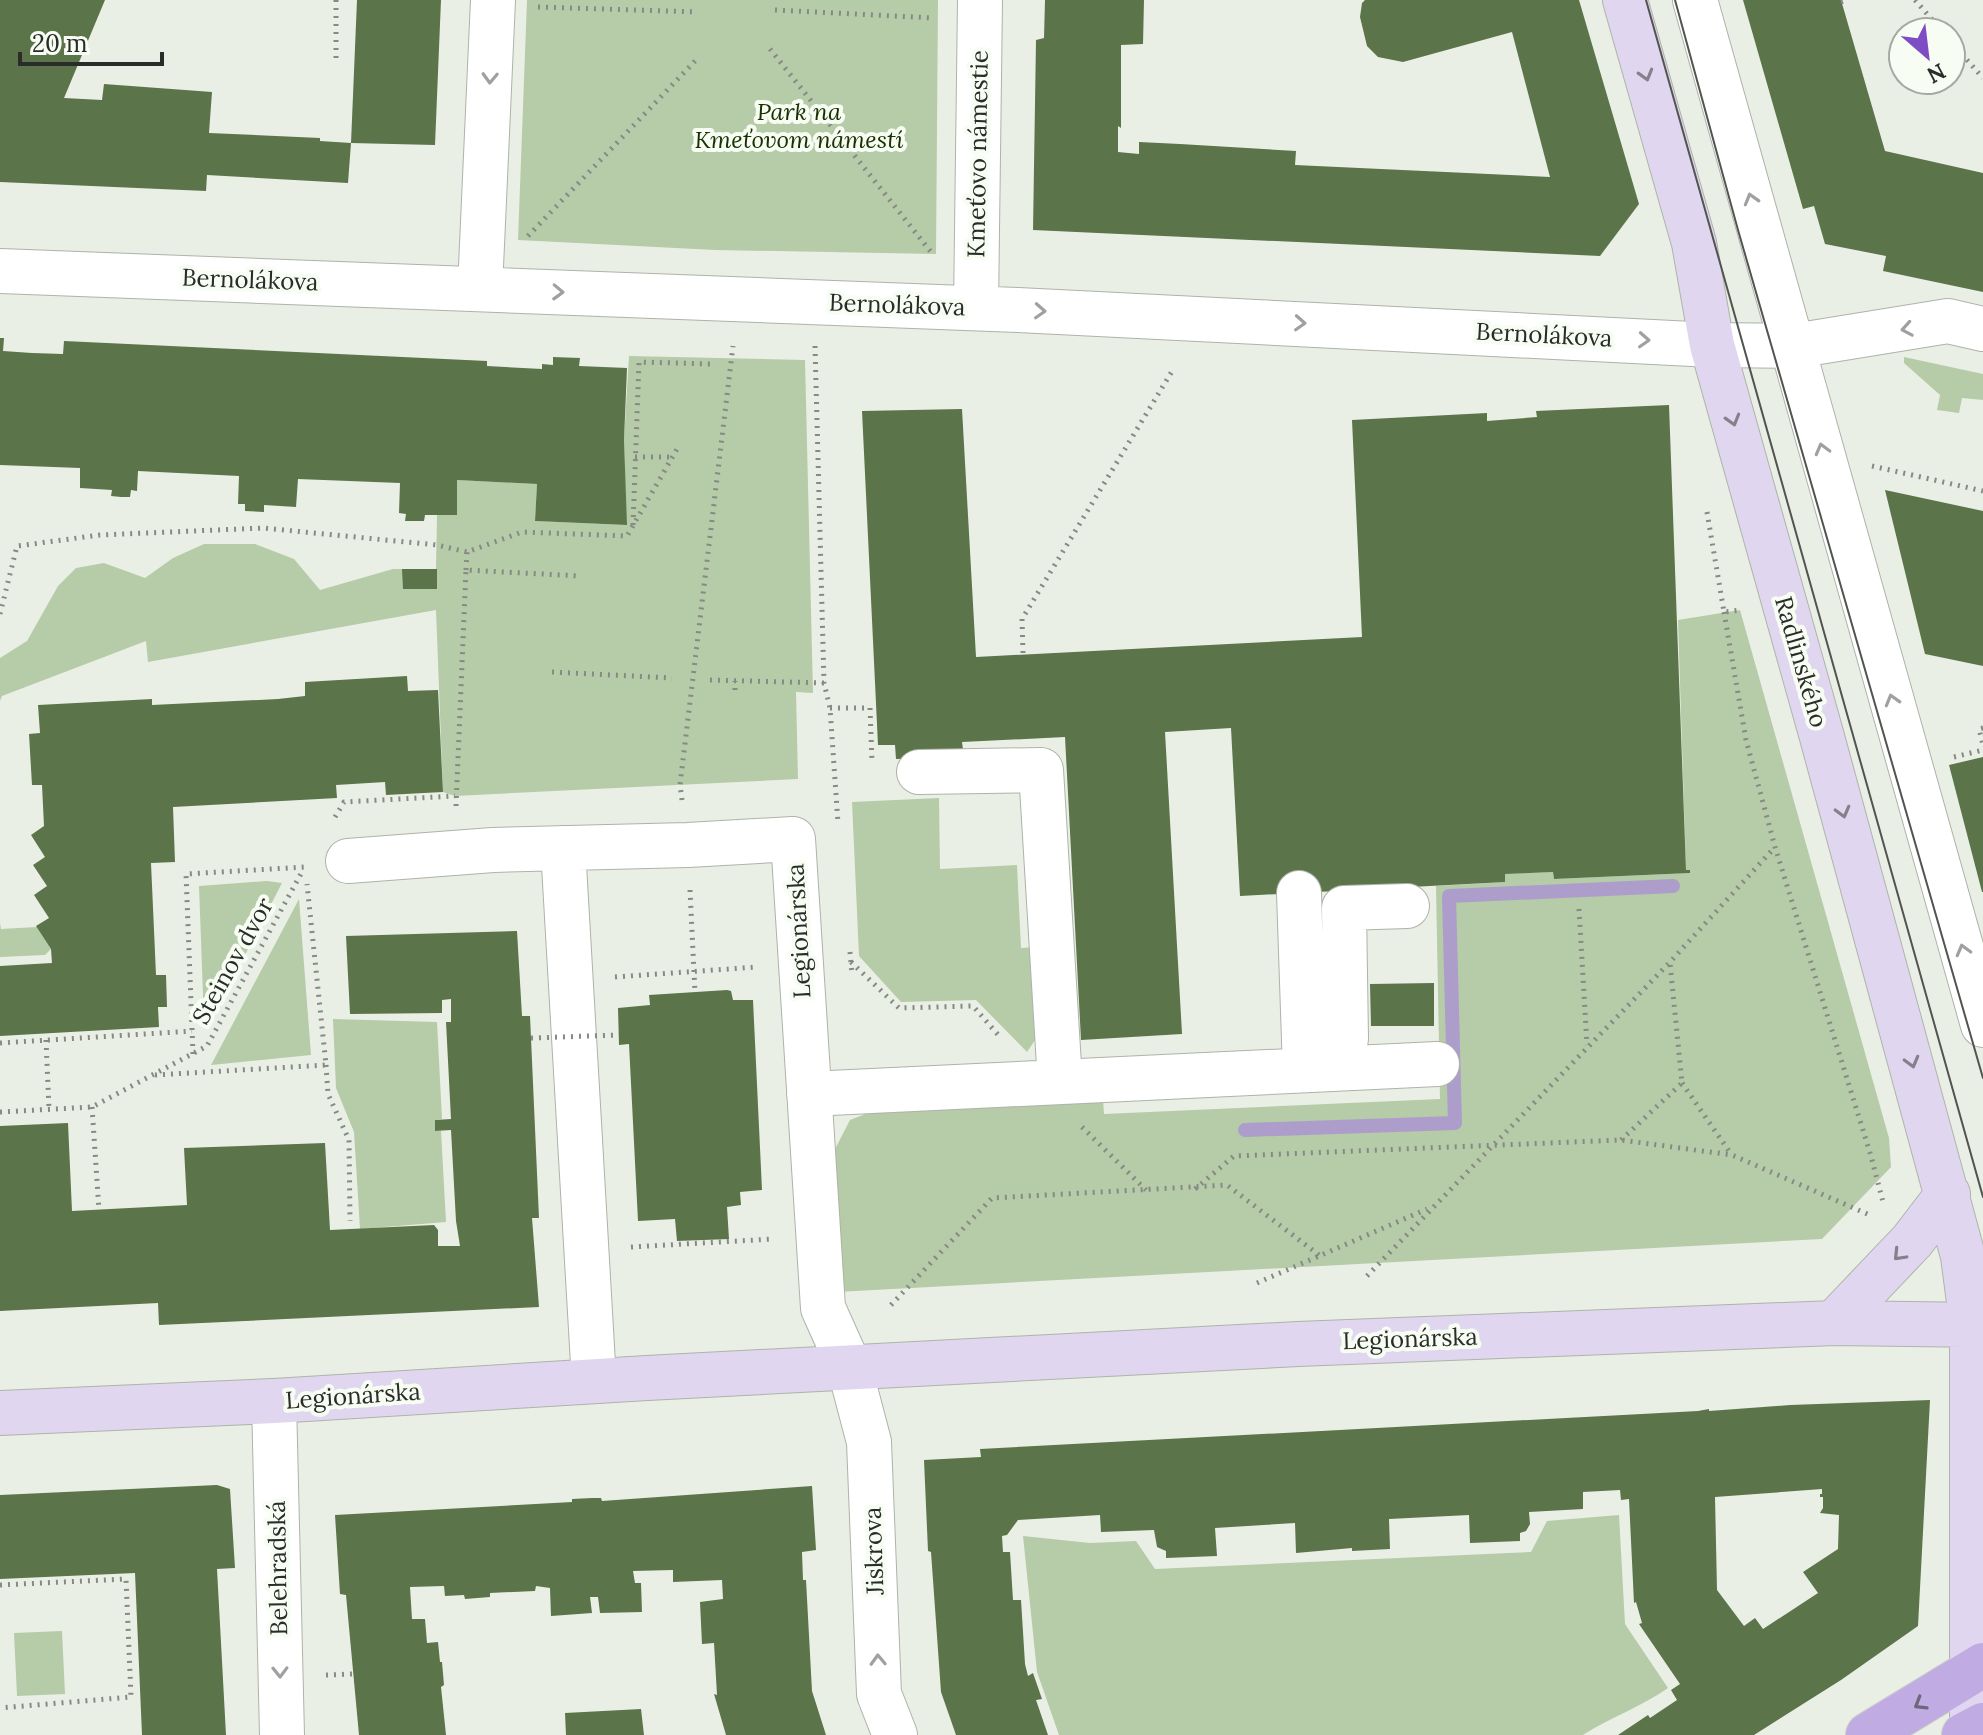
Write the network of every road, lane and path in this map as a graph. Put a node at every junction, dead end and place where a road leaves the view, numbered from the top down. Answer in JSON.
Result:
{"nodes":[{"id":1,"x":336,"y":0,"type":"edge"},
{"id":2,"x":1625,"y":0,"type":"edge"},
{"id":3,"x":1695,"y":0,"type":"edge"},
{"id":4,"x":1915,"y":0,"type":"edge"},
{"id":5,"x":493,"y":3,"type":"edge"},
{"id":6,"x":775,"y":10,"type":"dead end"},
{"id":7,"x":980,"y":10,"type":"edge"},
{"id":8,"x":697,"y":12,"type":"dead end"},
{"id":9,"x":1929,"y":16,"type":"edge"},
{"id":10,"x":770,"y":49,"type":"dead end"},
{"id":11,"x":336,"y":58,"type":"dead end"},
{"id":12,"x":696,"y":60,"type":"dead end"},
{"id":13,"x":1967,"y":60,"type":"edge"},
{"id":14,"x":1983,"y":78,"type":"edge"},
{"id":15,"x":525,"y":239,"type":"dead end"},
{"id":16,"x":932,"y":253,"type":"dead end"},
{"id":17,"x":0,"y":271,"type":"edge"},
{"id":18,"x":480,"y":289,"type":"junction"},
{"id":19,"x":976,"y":308,"type":"junction"},
{"id":20,"x":1983,"y":329,"type":"edge"},
{"id":21,"x":815,"y":338,"type":"dead end"},
{"id":22,"x":733,"y":342,"type":"dead end"},
{"id":23,"x":1712,"y":345,"type":"junction"},
{"id":24,"x":1794,"y":346,"type":"junction"},
{"id":25,"x":711,"y":364,"type":"dead end"},
{"id":26,"x":1174,"y":368,"type":"dead end"},
{"id":27,"x":677,"y":449,"type":"dead end"},
{"id":28,"x":635,"y":457,"type":"junction"},
{"id":29,"x":672,"y":457,"type":"junction"},
{"id":30,"x":1869,"y":466,"type":"dead end"},
{"id":31,"x":1983,"y":491,"type":"edge"},
{"id":32,"x":633,"y":526,"type":"junction"},
{"id":33,"x":467,"y":552,"type":"junction"},
{"id":34,"x":466,"y":570,"type":"junction"},
{"id":35,"x":580,"y":576,"type":"dead end"},
{"id":36,"x":1724,"y":612,"type":"dead end"},
{"id":37,"x":0,"y":614,"type":"edge"},
{"id":38,"x":1023,"y":653,"type":"dead end"},
{"id":39,"x":552,"y":672,"type":"dead end"},
{"id":40,"x":672,"y":678,"type":"dead end"},
{"id":41,"x":710,"y":680,"type":"dead end"},
{"id":42,"x":735,"y":681,"type":"junction"},
{"id":43,"x":824,"y":683,"type":"junction"},
{"id":44,"x":735,"y":690,"type":"dead end"},
{"id":45,"x":830,"y":708,"type":"junction"},
{"id":46,"x":1983,"y":728,"type":"edge"},
{"id":47,"x":1983,"y":748,"type":"edge"},
{"id":48,"x":1947,"y":759,"type":"dead end"},
{"id":49,"x":833,"y":770,"type":"dead end"},
{"id":50,"x":919,"y":772,"type":"joint"},
{"id":51,"x":688,"y":845,"type":"junction"},
{"id":52,"x":1775,"y":847,"type":"junction"},
{"id":53,"x":563,"y":848,"type":"junction"},
{"id":54,"x":457,"y":853,"type":"junction"},
{"id":55,"x":348,"y":861,"type":"dead end"},
{"id":56,"x":305,"y":867,"type":"junction"},
{"id":57,"x":1299,"y":893,"type":"dead end"},
{"id":58,"x":1407,"y":906,"type":"dead end"},
{"id":59,"x":1579,"y":909,"type":"dead end"},
{"id":60,"x":851,"y":962,"type":"dead end"},
{"id":61,"x":1670,"y":962,"type":"junction"},
{"id":62,"x":800,"y":964,"type":"junction"},
{"id":63,"x":694,"y":971,"type":"junction"},
{"id":64,"x":571,"y":981,"type":"junction"},
{"id":65,"x":695,"y":993,"type":"dead end"},
{"id":66,"x":1983,"y":1025,"type":"edge"},
{"id":67,"x":192,"y":1031,"type":"junction"},
{"id":68,"x":619,"y":1035,"type":"dead end"},
{"id":69,"x":531,"y":1038,"type":"dead end"},
{"id":70,"x":46,"y":1040,"type":"junction"},
{"id":71,"x":0,"y":1043,"type":"edge"},
{"id":72,"x":1587,"y":1046,"type":"junction"},
{"id":73,"x":193,"y":1054,"type":"junction"},
{"id":74,"x":1437,"y":1064,"type":"dead end"},
{"id":75,"x":326,"y":1065,"type":"junction"},
{"id":76,"x":1305,"y":1070,"type":"junction"},
{"id":77,"x":152,"y":1075,"type":"junction"},
{"id":78,"x":1048,"y":1082,"type":"junction"},
{"id":79,"x":1682,"y":1083,"type":"junction"},
{"id":80,"x":809,"y":1094,"type":"junction"},
{"id":81,"x":92,"y":1107,"type":"junction"},
{"id":82,"x":49,"y":1109,"type":"junction"},
{"id":83,"x":0,"y":1112,"type":"edge"},
{"id":84,"x":1621,"y":1140,"type":"junction"},
{"id":85,"x":1491,"y":1145,"type":"junction"},
{"id":86,"x":1732,"y":1155,"type":"junction"},
{"id":87,"x":1195,"y":1189,"type":"junction"},
{"id":88,"x":1146,"y":1190,"type":"junction"},
{"id":89,"x":1948,"y":1194,"type":"junction"},
{"id":90,"x":1431,"y":1207,"type":"junction"},
{"id":91,"x":1884,"y":1209,"type":"dead end"},
{"id":92,"x":99,"y":1210,"type":"dead end"},
{"id":93,"x":1873,"y":1216,"type":"dead end"},
{"id":94,"x":350,"y":1221,"type":"dead end"},
{"id":95,"x":818,"y":1236,"type":"junction"},
{"id":96,"x":586,"y":1250,"type":"junction"},
{"id":97,"x":1319,"y":1255,"type":"junction"},
{"id":98,"x":1367,"y":1276,"type":"dead end"},
{"id":99,"x":1257,"y":1283,"type":"dead end"},
{"id":100,"x":891,"y":1305,"type":"dead end"},
{"id":101,"x":1834,"y":1323,"type":"junction"},
{"id":102,"x":1977,"y":1325,"type":"edge"},
{"id":103,"x":849,"y":1366,"type":"junction"},
{"id":104,"x":594,"y":1381,"type":"junction"},
{"id":105,"x":274,"y":1401,"type":"junction"},
{"id":106,"x":0,"y":1413,"type":"edge"},
{"id":107,"x":0,"y":1585,"type":"edge"},
{"id":108,"x":1977,"y":1669,"type":"edge"},
{"id":109,"x":353,"y":1674,"type":"dead end"},
{"id":110,"x":313,"y":1676,"type":"dead end"},
{"id":111,"x":0,"y":1708,"type":"edge"},
{"id":112,"x":1973,"y":1732,"type":"edge"},
{"id":113,"x":282,"y":1735,"type":"edge"},
{"id":114,"x":895,"y":1735,"type":"edge"},
{"id":115,"x":1868,"y":1735,"type":"edge"}],
"edges":[{"from":1,"to":11,"type":"path"},
{"from":2,"to":23,"type":"main road","name":"Radlinského","one_way":true},
{"from":24,"to":3,"type":"street","one_way":true},
{"from":4,"to":9,"type":"path"},
{"from":5,"to":8,"type":"path"},
{"from":5,"to":18,"type":"street","one_way":true},
{"from":6,"to":7,"type":"path"},
{"from":7,"to":19,"type":"street","name":"Kmeťovo námestie"},
{"from":10,"to":16,"type":"path"},
{"from":12,"to":15,"type":"path"},
{"from":13,"to":14,"type":"path"},
{"from":17,"to":18,"type":"street","name":"Bernolákova"},
{"from":18,"to":19,"type":"street","name":"Bernolákova","one_way":true},
{"from":19,"to":23,"type":"street","name":"Bernolákova","one_way":true},
{"from":20,"to":24,"type":"street","name":"Bernolákova","one_way":true},
{"from":21,"to":43,"type":"path"},
{"from":22,"to":51,"type":"path"},
{"from":23,"to":24,"type":"street","name":"Bernolákova"},
{"from":23,"to":89,"type":"main road","name":"Radlinského","one_way":true},
{"from":66,"to":24,"type":"street","one_way":true},
{"from":25,"to":28,"type":"path"},
{"from":26,"to":38,"type":"path"},
{"from":27,"to":29,"type":"path"},
{"from":28,"to":29,"type":"path"},
{"from":28,"to":32,"type":"path"},
{"from":29,"to":32,"type":"path"},
{"from":30,"to":31,"type":"path"},
{"from":32,"to":33,"type":"path"},
{"from":33,"to":34,"type":"path"},
{"from":33,"to":37,"type":"path"},
{"from":34,"to":35,"type":"path"},
{"from":34,"to":54,"type":"path"},
{"from":36,"to":52,"type":"path"},
{"from":39,"to":40,"type":"path"},
{"from":41,"to":42,"type":"path"},
{"from":42,"to":43,"type":"path"},
{"from":42,"to":44,"type":"path"},
{"from":43,"to":45,"type":"path"},
{"from":45,"to":49,"type":"path"},
{"from":45,"to":50,"type":"path"},
{"from":46,"to":47,"type":"path"},
{"from":47,"to":48,"type":"path"},
{"from":50,"to":78,"type":"street"},
{"from":51,"to":53,"type":"street","name":"Legionárska"},
{"from":51,"to":62,"type":"street","name":"Legionárska"},
{"from":51,"to":63,"type":"path"},
{"from":52,"to":61,"type":"path"},
{"from":52,"to":91,"type":"path"},
{"from":53,"to":54,"type":"street","name":"Legionárska"},
{"from":53,"to":64,"type":"street"},
{"from":54,"to":55,"type":"street","name":"Legionárska"},
{"from":56,"to":67,"type":"path"},
{"from":56,"to":73,"type":"path","name":"Steinov dvor"},
{"from":56,"to":75,"type":"path"},
{"from":57,"to":76,"type":"street"},
{"from":58,"to":76,"type":"street"},
{"from":59,"to":72,"type":"path"},
{"from":60,"to":78,"type":"path"},
{"from":61,"to":72,"type":"path"},
{"from":61,"to":79,"type":"path"},
{"from":62,"to":63,"type":"path"},
{"from":62,"to":80,"type":"street","name":"Legionárska"},
{"from":63,"to":64,"type":"path"},
{"from":63,"to":65,"type":"path"},
{"from":64,"to":96,"type":"street"},
{"from":67,"to":70,"type":"path"},
{"from":67,"to":73,"type":"path"},
{"from":68,"to":69,"type":"path","bridge":true},
{"from":70,"to":71,"type":"path"},
{"from":70,"to":82,"type":"path"},
{"from":72,"to":85,"type":"path"},
{"from":73,"to":77,"type":"path","name":"Steinov dvor"},
{"from":74,"to":76,"type":"street"},
{"from":75,"to":77,"type":"path"},
{"from":75,"to":94,"type":"path"},
{"from":76,"to":78,"type":"street"},
{"from":77,"to":81,"type":"path","name":"Steinov dvor"},
{"from":78,"to":80,"type":"street"},
{"from":78,"to":88,"type":"path"},
{"from":79,"to":84,"type":"path"},
{"from":79,"to":86,"type":"path"},
{"from":80,"to":95,"type":"street","name":"Legionárska"},
{"from":81,"to":82,"type":"path","name":"Steinov dvor"},
{"from":81,"to":92,"type":"path"},
{"from":82,"to":83,"type":"path","name":"Steinov dvor"},
{"from":84,"to":85,"type":"path"},
{"from":84,"to":86,"type":"path"},
{"from":85,"to":87,"type":"path"},
{"from":85,"to":90,"type":"path"},
{"from":86,"to":93,"type":"path"},
{"from":87,"to":88,"type":"path"},
{"from":87,"to":97,"type":"path"},
{"from":88,"to":100,"type":"path"},
{"from":89,"to":101,"type":"main road","one_way":true},
{"from":89,"to":102,"type":"main road","name":"Radlinského"},
{"from":90,"to":97,"type":"path"},
{"from":90,"to":98,"type":"path"},
{"from":95,"to":96,"type":"path"},
{"from":95,"to":103,"type":"street","name":"Legionárska"},
{"from":96,"to":104,"type":"street"},
{"from":97,"to":99,"type":"path"},
{"from":101,"to":102,"type":"main road","name":"Legionárska"},
{"from":101,"to":103,"type":"main road","name":"Legionárska"},
{"from":102,"to":108,"type":"main road","name":"Radlinského"},
{"from":103,"to":104,"type":"main road","name":"Legionárska"},
{"from":114,"to":103,"type":"street","name":"Jiskrova","one_way":true},
{"from":104,"to":105,"type":"main road","name":"Legionárska"},
{"from":105,"to":106,"type":"main road","name":"Legionárska"},
{"from":105,"to":113,"type":"street","name":"Belehradská","one_way":true},
{"from":107,"to":111,"type":"path"},
{"from":108,"to":112,"type":"main road","name":"Radlinského"},
{"from":108,"to":115,"type":"main road","one_way":true},
{"from":109,"to":110,"type":"path"}]}
